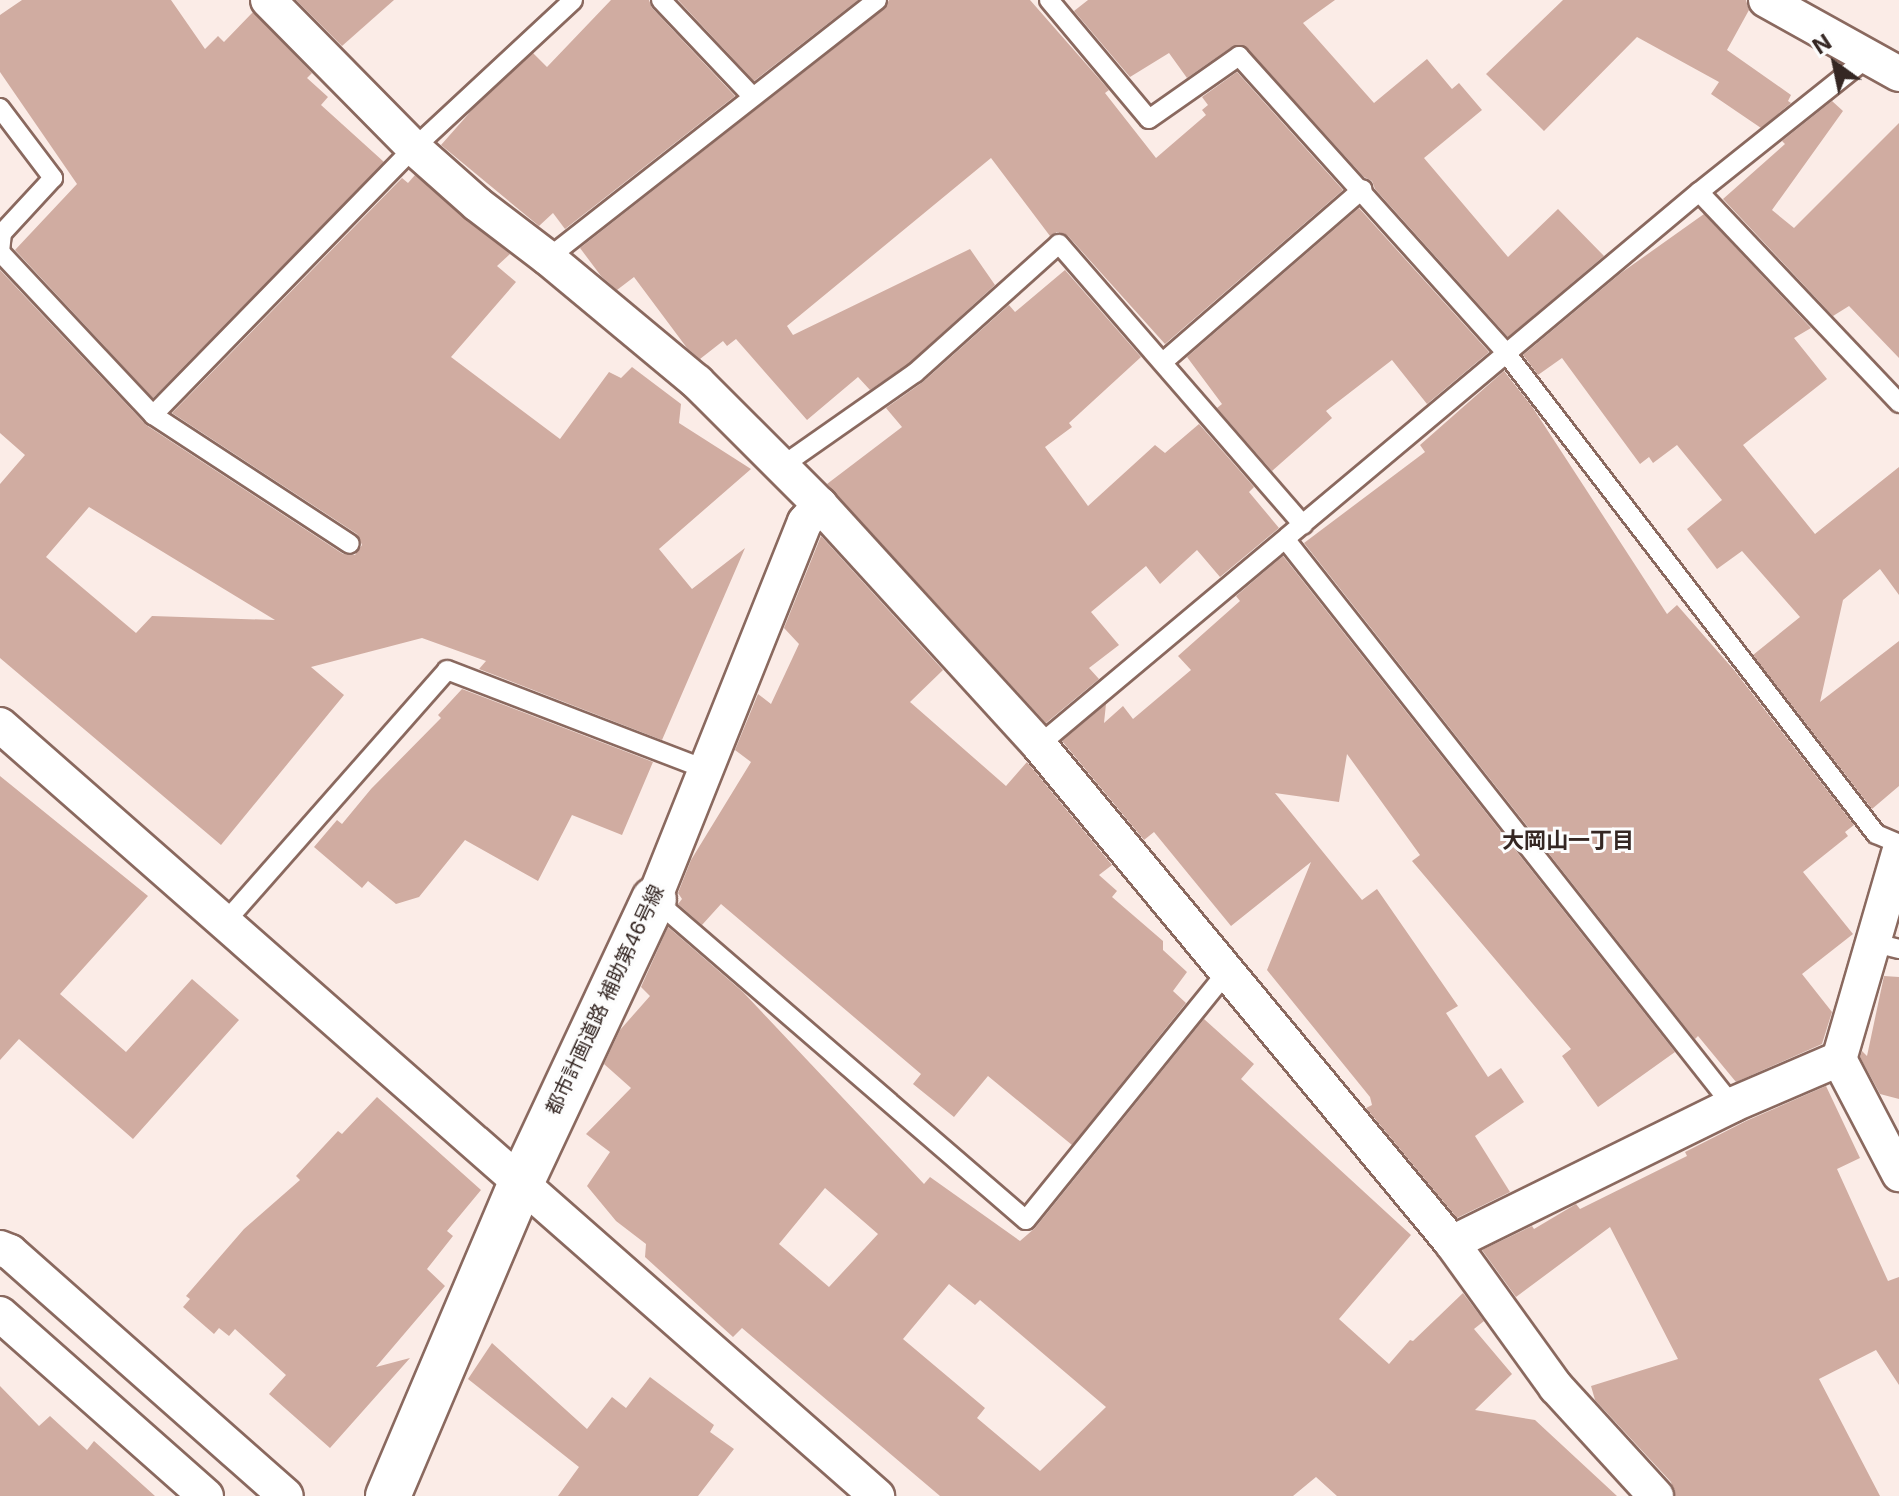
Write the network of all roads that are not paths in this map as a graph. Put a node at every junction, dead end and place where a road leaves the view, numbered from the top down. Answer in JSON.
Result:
{"nodes":[{"id":1,"x":268,"y":0,"type":"edge"},
{"id":2,"x":573,"y":0,"type":"edge"},
{"id":3,"x":661,"y":0,"type":"edge"},
{"id":4,"x":877,"y":0,"type":"edge"},
{"id":5,"x":1049,"y":0,"type":"edge"},
{"id":6,"x":1766,"y":0,"type":"edge"},
{"id":7,"x":1889,"y":65,"type":"edge"},
{"id":8,"x":752,"y":96,"type":"junction"},
{"id":9,"x":0,"y":108,"type":"edge"},
{"id":10,"x":414,"y":148,"type":"junction"},
{"id":11,"x":1363,"y":189,"type":"junction"},
{"id":12,"x":1699,"y":192,"type":"junction"},
{"id":13,"x":548,"y":258,"type":"junction"},
{"id":14,"x":1506,"y":353,"type":"junction"},
{"id":15,"x":1163,"y":362,"type":"junction"},
{"id":16,"x":1899,"y":403,"type":"edge"},
{"id":17,"x":153,"y":415,"type":"junction"},
{"id":18,"x":782,"y":466,"type":"junction"},
{"id":19,"x":820,"y":505,"type":"junction"},
{"id":20,"x":1303,"y":525,"type":"junction"},
{"id":21,"x":1286,"y":540,"type":"junction"},
{"id":22,"x":350,"y":544,"type":"dead end"},
{"id":23,"x":0,"y":725,"type":"edge"},
{"id":24,"x":1039,"y":745,"type":"junction"},
{"id":25,"x":705,"y":769,"type":"junction"},
{"id":26,"x":1899,"y":844,"type":"edge"},
{"id":27,"x":1899,"y":853,"type":"edge"},
{"id":28,"x":654,"y":899,"type":"junction"},
{"id":29,"x":226,"y":921,"type":"junction"},
{"id":30,"x":1885,"y":946,"type":"edge"},
{"id":31,"x":1227,"y":972,"type":"junction"},
{"id":32,"x":1839,"y":1059,"type":"junction"},
{"id":33,"x":1732,"y":1105,"type":"junction"},
{"id":34,"x":1899,"y":1174,"type":"edge"},
{"id":35,"x":522,"y":1181,"type":"junction"},
{"id":36,"x":1452,"y":1243,"type":"junction"},
{"id":37,"x":0,"y":1248,"type":"edge"},
{"id":38,"x":0,"y":1314,"type":"edge"},
{"id":39,"x":196,"y":1493,"type":"edge"},
{"id":40,"x":286,"y":1496,"type":"edge"},
{"id":41,"x":388,"y":1496,"type":"edge"},
{"id":42,"x":877,"y":1496,"type":"edge"},
{"id":43,"x":1656,"y":1496,"type":"edge"}],
"edges":[{"from":1,"to":10,"type":"street"},
{"from":2,"to":10,"type":"lane"},
{"from":3,"to":8,"type":"lane"},
{"from":4,"to":8,"type":"lane"},
{"from":5,"to":11,"type":"lane"},
{"from":6,"to":7,"type":"street"},
{"from":7,"to":12,"type":"lane"},
{"from":8,"to":13,"type":"lane"},
{"from":9,"to":17,"type":"lane"},
{"from":10,"to":13,"type":"street"},
{"from":10,"to":17,"type":"lane"},
{"from":11,"to":14,"type":"lane"},
{"from":11,"to":15,"type":"lane"},
{"from":12,"to":14,"type":"lane"},
{"from":12,"to":16,"type":"lane"},
{"from":13,"to":18,"type":"street"},
{"from":14,"to":20,"type":"lane"},
{"from":14,"to":26,"type":"lane"},
{"from":15,"to":18,"type":"lane"},
{"from":15,"to":20,"type":"lane"},
{"from":17,"to":22,"type":"lane"},
{"from":18,"to":19,"type":"street"},
{"from":19,"to":24,"type":"street"},
{"from":19,"to":25,"type":"street","name":"都市計画道路 補助第46号線"},
{"from":20,"to":21,"type":"lane"},
{"from":21,"to":24,"type":"lane"},
{"from":21,"to":33,"type":"lane"},
{"from":23,"to":29,"type":"street"},
{"from":24,"to":31,"type":"street"},
{"from":25,"to":28,"type":"street","name":"都市計画道路 補助第46号線"},
{"from":25,"to":29,"type":"lane"},
{"from":27,"to":30,"type":"street"},
{"from":28,"to":31,"type":"lane"},
{"from":28,"to":35,"type":"street","name":"都市計画道路 補助第46号線"},
{"from":29,"to":35,"type":"street"},
{"from":30,"to":32,"type":"street"},
{"from":31,"to":36,"type":"street"},
{"from":32,"to":33,"type":"street"},
{"from":32,"to":34,"type":"street"},
{"from":33,"to":36,"type":"street"},
{"from":35,"to":41,"type":"street","name":"都市計画道路 補助第46号線"},
{"from":35,"to":42,"type":"street"},
{"from":36,"to":43,"type":"street"},
{"from":37,"to":40,"type":"street"},
{"from":38,"to":39,"type":"street"}]}
